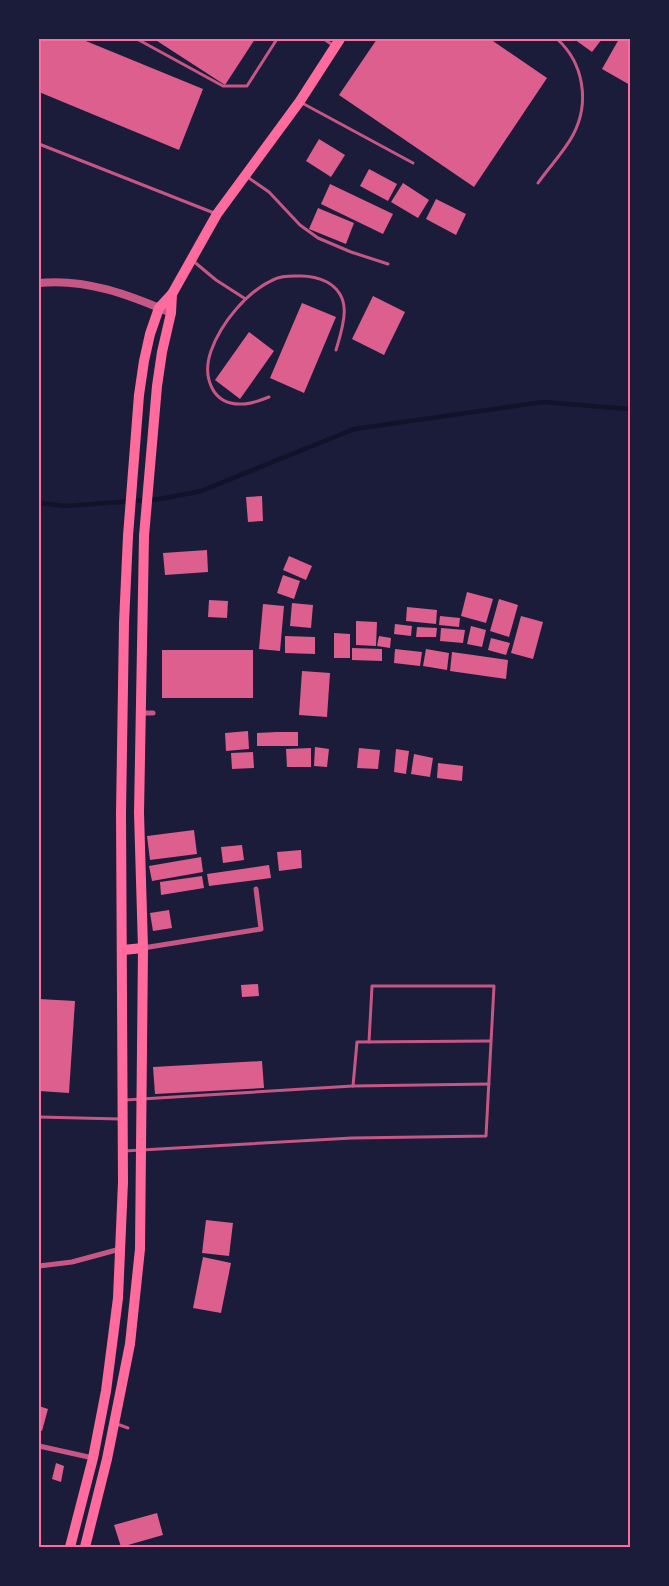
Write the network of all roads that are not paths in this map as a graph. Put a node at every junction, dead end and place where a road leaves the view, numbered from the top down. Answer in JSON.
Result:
{"nodes":[{"id":1,"x":137,"y":39,"type":"edge"},
{"id":2,"x":277,"y":39,"type":"edge"},
{"id":3,"x":324,"y":39,"type":"edge"},
{"id":4,"x":557,"y":39,"type":"edge"},
{"id":5,"x":338,"y":43,"type":"edge"},
{"id":6,"x":300,"y":101,"type":"junction"},
{"id":7,"x":39,"y":144,"type":"edge"},
{"id":8,"x":413,"y":163,"type":"dead end"},
{"id":9,"x":245,"y":176,"type":"junction"},
{"id":10,"x":538,"y":183,"type":"dead end"},
{"id":11,"x":217,"y":214,"type":"junction"},
{"id":12,"x":191,"y":259,"type":"junction"},
{"id":13,"x":388,"y":264,"type":"dead end"},
{"id":14,"x":39,"y":283,"type":"edge"},
{"id":15,"x":172,"y":294,"type":"junction"},
{"id":16,"x":244,"y":298,"type":"junction"},
{"id":17,"x":159,"y":308,"type":"junction"},
{"id":18,"x":171,"y":313,"type":"junction"},
{"id":19,"x":336,"y":350,"type":"dead end"},
{"id":20,"x":269,"y":397,"type":"dead end"},
{"id":21,"x":140,"y":713,"type":"junction"},
{"id":22,"x":153,"y":713,"type":"dead end"},
{"id":23,"x":121,"y":813,"type":"junction"},
{"id":24,"x":139,"y":813,"type":"junction"},
{"id":25,"x":256,"y":889,"type":"dead end"},
{"id":26,"x":143,"y":948,"type":"junction"},
{"id":27,"x":122,"y":950,"type":"junction"},
{"id":28,"x":369,"y":1042,"type":"junction"},
{"id":29,"x":490,"y":1042,"type":"junction"},
{"id":30,"x":489,"y":1084,"type":"junction"},
{"id":31,"x":353,"y":1086,"type":"junction"},
{"id":32,"x":123,"y":1100,"type":"junction"},
{"id":33,"x":141,"y":1100,"type":"junction"},
{"id":34,"x":39,"y":1117,"type":"edge"},
{"id":35,"x":123,"y":1119,"type":"junction"},
{"id":36,"x":142,"y":1149,"type":"junction"},
{"id":37,"x":123,"y":1151,"type":"junction"},
{"id":38,"x":120,"y":1249,"type":"junction"},
{"id":39,"x":39,"y":1266,"type":"edge"},
{"id":40,"x":114,"y":1423,"type":"junction"},
{"id":41,"x":128,"y":1428,"type":"dead end"},
{"id":42,"x":39,"y":1446,"type":"edge"},
{"id":43,"x":93,"y":1458,"type":"junction"},
{"id":44,"x":77,"y":1520,"type":"junction"},
{"id":45,"x":91,"y":1522,"type":"junction"},
{"id":46,"x":70,"y":1547,"type":"edge"},
{"id":47,"x":85,"y":1547,"type":"edge"}],
"edges":[{"from":1,"to":2,"type":"lane"},
{"from":3,"to":5,"type":"lane"},
{"from":4,"to":10,"type":"lane"},
{"from":5,"to":6,"type":"highway"},
{"from":6,"to":8,"type":"lane"},
{"from":6,"to":9,"type":"highway"},
{"from":7,"to":11,"type":"lane"},
{"from":9,"to":11,"type":"highway"},
{"from":9,"to":13,"type":"lane"},
{"from":11,"to":12,"type":"highway"},
{"from":12,"to":15,"type":"highway"},
{"from":12,"to":16,"type":"lane"},
{"from":14,"to":17,"type":"street"},
{"from":15,"to":17,"type":"highway"},
{"from":15,"to":18,"type":"highway"},
{"from":16,"to":19,"type":"lane"},
{"from":16,"to":20,"type":"lane"},
{"from":17,"to":18,"type":"street"},
{"from":17,"to":23,"type":"highway"},
{"from":18,"to":21,"type":"highway"},
{"from":21,"to":22,"type":"street"},
{"from":21,"to":24,"type":"highway"},
{"from":23,"to":24,"type":"highway"},
{"from":23,"to":27,"type":"highway"},
{"from":24,"to":26,"type":"highway"},
{"from":25,"to":26,"type":"street"},
{"from":26,"to":27,"type":"highway"},
{"from":26,"to":33,"type":"highway"},
{"from":27,"to":32,"type":"highway"},
{"from":28,"to":29,"type":"lane"},
{"from":28,"to":29,"type":"lane"},
{"from":28,"to":31,"type":"lane"},
{"from":29,"to":30,"type":"lane"},
{"from":30,"to":31,"type":"lane"},
{"from":30,"to":36,"type":"lane"},
{"from":31,"to":33,"type":"lane"},
{"from":32,"to":33,"type":"lane"},
{"from":32,"to":35,"type":"highway"},
{"from":33,"to":36,"type":"highway"},
{"from":34,"to":35,"type":"lane"},
{"from":35,"to":37,"type":"highway"},
{"from":36,"to":37,"type":"lane"},
{"from":36,"to":40,"type":"highway"},
{"from":37,"to":38,"type":"highway"},
{"from":38,"to":39,"type":"street"},
{"from":38,"to":43,"type":"highway"},
{"from":40,"to":41,"type":"lane"},
{"from":40,"to":45,"type":"highway"},
{"from":42,"to":43,"type":"street"},
{"from":43,"to":44,"type":"highway"},
{"from":44,"to":45,"type":"highway"},
{"from":44,"to":46,"type":"highway"},
{"from":45,"to":47,"type":"highway"}]}
